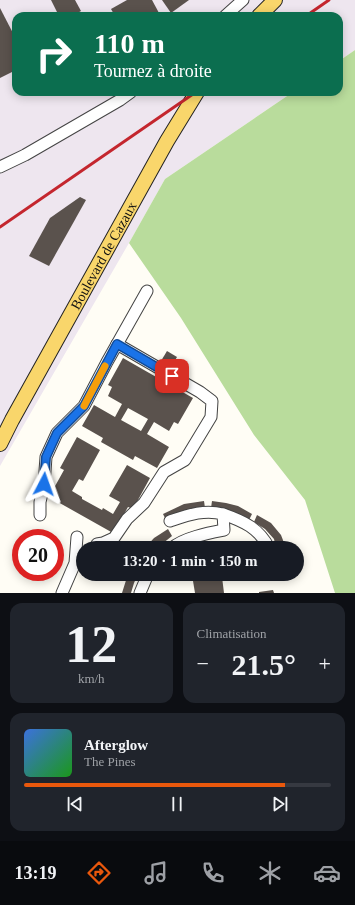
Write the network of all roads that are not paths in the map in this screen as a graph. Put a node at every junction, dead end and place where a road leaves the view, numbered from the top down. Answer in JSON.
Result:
{"nodes":[{"id":1,"x":243,"y":0,"type":"edge"},
{"id":2,"x":275,"y":0,"type":"edge"},
{"id":3,"x":230,"y":12,"type":"edge"},
{"id":4,"x":263,"y":12,"type":"edge"},
{"id":5,"x":126,"y":96,"type":"edge"},
{"id":6,"x":195,"y":96,"type":"edge"},
{"id":7,"x":0,"y":167,"type":"edge"},
{"id":8,"x":147,"y":291,"type":"dead end"},
{"id":9,"x":117,"y":344,"type":"junction"},
{"id":10,"x":12,"y":420,"type":"junction"},
{"id":11,"x":0,"y":438,"type":"edge"},
{"id":12,"x":0,"y":444,"type":"edge"},
{"id":13,"x":223,"y":514,"type":"junction"},
{"id":14,"x":40,"y":515,"type":"dead end"},
{"id":15,"x":170,"y":521,"type":"dead end"},
{"id":16,"x":77,"y":537,"type":"dead end"},
{"id":17,"x":106,"y":541,"type":"edge"},
{"id":18,"x":184,"y":541,"type":"edge"},
{"id":19,"x":265,"y":541,"type":"edge"},
{"id":20,"x":145,"y":581,"type":"edge"},
{"id":21,"x":62,"y":593,"type":"edge"},
{"id":22,"x":140,"y":593,"type":"edge"}],
"edges":[{"from":1,"to":3,"type":"street"},
{"from":2,"to":4,"type":"main road"},
{"from":5,"to":7,"type":"street"},
{"from":6,"to":10,"type":"main road","name":"Boulevard de Cazaux"},
{"from":8,"to":9,"type":"street"},
{"from":9,"to":14,"type":"street"},
{"from":9,"to":17,"type":"street"},
{"from":10,"to":11,"type":"main road","name":"Boulevard de Cazaux"},
{"from":10,"to":12,"type":"main road","name":"Boulevard de Cazaux"},
{"from":13,"to":15,"type":"street"},
{"from":13,"to":18,"type":"street"},
{"from":13,"to":19,"type":"street"},
{"from":16,"to":21,"type":"street"},
{"from":20,"to":22,"type":"street"}]}
